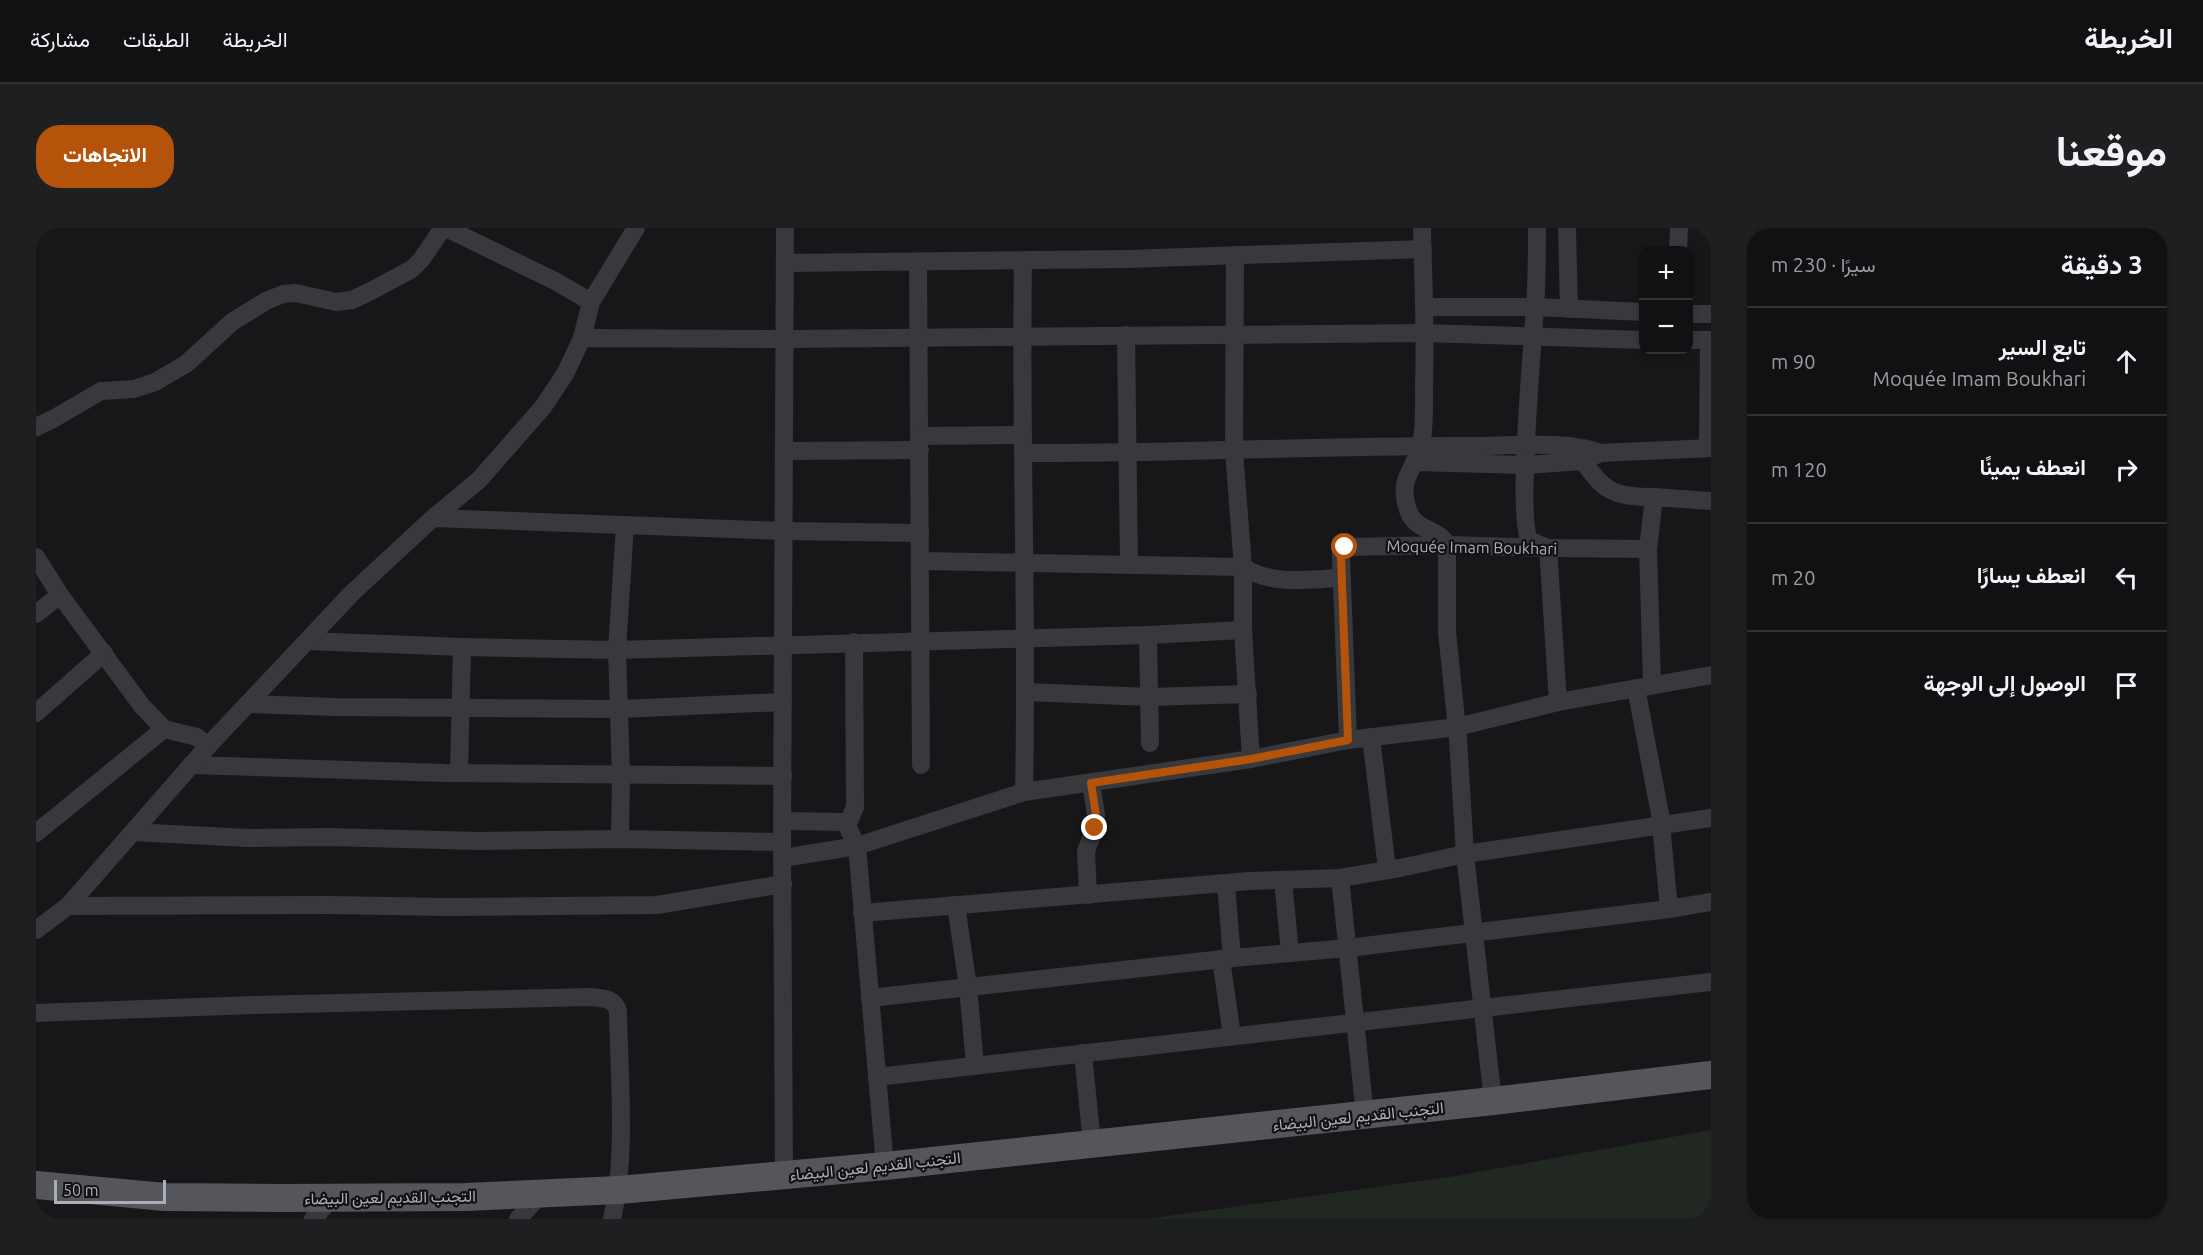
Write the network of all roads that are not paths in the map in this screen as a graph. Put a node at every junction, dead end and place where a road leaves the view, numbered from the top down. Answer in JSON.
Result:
{"nodes":[{"id":1,"x":636,"y":228,"type":"edge"},
{"id":2,"x":785,"y":228,"type":"edge"},
{"id":3,"x":1422,"y":228,"type":"edge"},
{"id":4,"x":1537,"y":228,"type":"edge"},
{"id":5,"x":1567,"y":228,"type":"edge"},
{"id":6,"x":1679,"y":228,"type":"edge"},
{"id":7,"x":449,"y":229,"type":"edge"},
{"id":8,"x":1678,"y":246,"type":"edge"},
{"id":9,"x":1422,"y":249,"type":"junction"},
{"id":10,"x":1236,"y":255,"type":"junction"},
{"id":11,"x":1023,"y":261,"type":"junction"},
{"id":12,"x":918,"y":262,"type":"junction"},
{"id":13,"x":786,"y":263,"type":"junction"},
{"id":14,"x":591,"y":302,"type":"junction"},
{"id":15,"x":1425,"y":307,"type":"junction"},
{"id":16,"x":1535,"y":307,"type":"junction"},
{"id":17,"x":1569,"y":309,"type":"junction"},
{"id":18,"x":1639,"y":312,"type":"edge"},
{"id":19,"x":1693,"y":314,"type":"edge"},
{"id":20,"x":1711,"y":314,"type":"edge"},
{"id":21,"x":1233,"y":333,"type":"junction"},
{"id":22,"x":1426,"y":333,"type":"junction"},
{"id":23,"x":1126,"y":335,"type":"junction"},
{"id":24,"x":1532,"y":336,"type":"junction"},
{"id":25,"x":1022,"y":337,"type":"junction"},
{"id":26,"x":582,"y":338,"type":"junction"},
{"id":27,"x":920,"y":338,"type":"junction"},
{"id":28,"x":785,"y":339,"type":"junction"},
{"id":29,"x":1639,"y":340,"type":"edge"},
{"id":30,"x":1693,"y":340,"type":"edge"},
{"id":31,"x":1710,"y":340,"type":"edge"},
{"id":32,"x":36,"y":427,"type":"edge"},
{"id":33,"x":920,"y":443,"type":"junction"},
{"id":34,"x":1023,"y":444,"type":"junction"},
{"id":35,"x":1526,"y":446,"type":"junction"},
{"id":36,"x":1710,"y":448,"type":"edge"},
{"id":37,"x":785,"y":451,"type":"junction"},
{"id":38,"x":1234,"y":451,"type":"junction"},
{"id":39,"x":1600,"y":453,"type":"junction"},
{"id":40,"x":1128,"y":454,"type":"junction"},
{"id":41,"x":1418,"y":454,"type":"junction"},
{"id":42,"x":1583,"y":461,"type":"junction"},
{"id":43,"x":1526,"y":465,"type":"junction"},
{"id":44,"x":1654,"y":497,"type":"junction"},
{"id":45,"x":1711,"y":501,"type":"edge"},
{"id":46,"x":433,"y":519,"type":"junction"},
{"id":47,"x":625,"y":525,"type":"junction"},
{"id":48,"x":784,"y":531,"type":"junction"},
{"id":49,"x":920,"y":533,"type":"junction"},
{"id":50,"x":1448,"y":545,"type":"junction"},
{"id":51,"x":1548,"y":548,"type":"junction"},
{"id":52,"x":1648,"y":549,"type":"junction"},
{"id":53,"x":36,"y":557,"type":"edge"},
{"id":54,"x":920,"y":561,"type":"junction"},
{"id":55,"x":1024,"y":562,"type":"junction"},
{"id":56,"x":1129,"y":564,"type":"junction"},
{"id":57,"x":1243,"y":567,"type":"junction"},
{"id":58,"x":1342,"y":578,"type":"junction"},
{"id":59,"x":60,"y":595,"type":"junction"},
{"id":60,"x":36,"y":614,"type":"edge"},
{"id":61,"x":1243,"y":630,"type":"junction"},
{"id":62,"x":1148,"y":635,"type":"junction"},
{"id":63,"x":1025,"y":637,"type":"junction"},
{"id":64,"x":307,"y":641,"type":"junction"},
{"id":65,"x":920,"y":641,"type":"junction"},
{"id":66,"x":854,"y":642,"type":"junction"},
{"id":67,"x":783,"y":644,"type":"junction"},
{"id":68,"x":462,"y":647,"type":"junction"},
{"id":69,"x":617,"y":650,"type":"junction"},
{"id":70,"x":104,"y":652,"type":"junction"},
{"id":71,"x":1711,"y":675,"type":"edge"},
{"id":72,"x":1644,"y":686,"type":"junction"},
{"id":73,"x":1026,"y":692,"type":"junction"},
{"id":74,"x":1248,"y":694,"type":"junction"},
{"id":75,"x":1149,"y":697,"type":"junction"},
{"id":76,"x":783,"y":702,"type":"junction"},
{"id":77,"x":1558,"y":702,"type":"junction"},
{"id":78,"x":248,"y":704,"type":"junction"},
{"id":79,"x":460,"y":708,"type":"junction"},
{"id":80,"x":619,"y":710,"type":"junction"},
{"id":81,"x":36,"y":713,"type":"edge"},
{"id":82,"x":1457,"y":727,"type":"junction"},
{"id":83,"x":164,"y":729,"type":"junction"},
{"id":84,"x":1371,"y":737,"type":"junction"},
{"id":85,"x":1348,"y":740,"type":"junction"},
{"id":86,"x":1150,"y":742,"type":"dead end"},
{"id":87,"x":208,"y":746,"type":"junction"},
{"id":88,"x":1251,"y":759,"type":"junction"},
{"id":89,"x":192,"y":765,"type":"junction"},
{"id":90,"x":921,"y":765,"type":"dead end"},
{"id":91,"x":459,"y":773,"type":"junction"},
{"id":92,"x":621,"y":775,"type":"junction"},
{"id":93,"x":783,"y":776,"type":"junction"},
{"id":94,"x":1091,"y":783,"type":"junction"},
{"id":95,"x":1024,"y":792,"type":"junction"},
{"id":96,"x":1711,"y":818,"type":"edge"},
{"id":97,"x":783,"y":821,"type":"junction"},
{"id":98,"x":848,"y":822,"type":"junction"},
{"id":99,"x":1662,"y":825,"type":"junction"},
{"id":100,"x":133,"y":832,"type":"junction"},
{"id":101,"x":36,"y":834,"type":"edge"},
{"id":102,"x":620,"y":839,"type":"junction"},
{"id":103,"x":857,"y":846,"type":"junction"},
{"id":104,"x":783,"y":850,"type":"junction"},
{"id":105,"x":1465,"y":854,"type":"junction"},
{"id":106,"x":1387,"y":869,"type":"junction"},
{"id":107,"x":1340,"y":878,"type":"junction"},
{"id":108,"x":1283,"y":880,"type":"junction"},
{"id":109,"x":783,"y":884,"type":"junction"},
{"id":110,"x":1226,"y":884,"type":"junction"},
{"id":111,"x":1088,"y":895,"type":"junction"},
{"id":112,"x":1711,"y":902,"type":"edge"},
{"id":113,"x":956,"y":905,"type":"junction"},
{"id":114,"x":68,"y":906,"type":"junction"},
{"id":115,"x":1669,"y":909,"type":"junction"},
{"id":116,"x":862,"y":913,"type":"junction"},
{"id":117,"x":36,"y":930,"type":"edge"},
{"id":118,"x":1474,"y":933,"type":"junction"},
{"id":119,"x":1348,"y":948,"type":"junction"},
{"id":120,"x":1290,"y":953,"type":"junction"},
{"id":121,"x":1226,"y":959,"type":"junction"},
{"id":122,"x":1711,"y":982,"type":"edge"},
{"id":123,"x":968,"y":987,"type":"junction"},
{"id":124,"x":870,"y":998,"type":"junction"},
{"id":125,"x":1484,"y":1009,"type":"junction"},
{"id":126,"x":36,"y":1012,"type":"edge"},
{"id":127,"x":1355,"y":1022,"type":"junction"},
{"id":128,"x":1232,"y":1035,"type":"junction"},
{"id":129,"x":1083,"y":1053,"type":"junction"},
{"id":130,"x":975,"y":1065,"type":"junction"},
{"id":131,"x":1711,"y":1075,"type":"edge"},
{"id":132,"x":877,"y":1077,"type":"junction"},
{"id":133,"x":1493,"y":1101,"type":"junction"},
{"id":134,"x":1365,"y":1115,"type":"junction"},
{"id":135,"x":1092,"y":1144,"type":"junction"},
{"id":136,"x":885,"y":1166,"type":"junction"},
{"id":137,"x":784,"y":1176,"type":"junction"},
{"id":138,"x":39,"y":1189,"type":"edge"},
{"id":139,"x":619,"y":1190,"type":"junction"},
{"id":140,"x":543,"y":1192,"type":"junction"},
{"id":141,"x":332,"y":1198,"type":"junction"},
{"id":142,"x":313,"y":1219,"type":"edge"},
{"id":143,"x":518,"y":1219,"type":"edge"},
{"id":144,"x":612,"y":1219,"type":"edge"}],
"edges":[{"from":1,"to":14,"type":"street"},
{"from":2,"to":13,"type":"street"},
{"from":3,"to":9,"type":"street"},
{"from":4,"to":16,"type":"street"},
{"from":5,"to":17,"type":"street"},
{"from":6,"to":8,"type":"street"},
{"from":7,"to":14,"type":"street"},
{"from":7,"to":32,"type":"street"},
{"from":9,"to":10,"type":"street"},
{"from":9,"to":15,"type":"street"},
{"from":10,"to":11,"type":"street"},
{"from":10,"to":21,"type":"street"},
{"from":11,"to":12,"type":"street"},
{"from":11,"to":25,"type":"street"},
{"from":12,"to":13,"type":"street"},
{"from":12,"to":27,"type":"street"},
{"from":13,"to":28,"type":"street"},
{"from":14,"to":26,"type":"street"},
{"from":15,"to":16,"type":"street"},
{"from":15,"to":22,"type":"street"},
{"from":16,"to":17,"type":"street"},
{"from":16,"to":24,"type":"street"},
{"from":17,"to":18,"type":"street"},
{"from":19,"to":20,"type":"street"},
{"from":21,"to":22,"type":"street"},
{"from":21,"to":23,"type":"street"},
{"from":21,"to":38,"type":"street"},
{"from":22,"to":24,"type":"street"},
{"from":22,"to":41,"type":"street"},
{"from":23,"to":25,"type":"street"},
{"from":23,"to":40,"type":"street"},
{"from":24,"to":29,"type":"street"},
{"from":24,"to":35,"type":"street"},
{"from":25,"to":27,"type":"street"},
{"from":25,"to":34,"type":"street"},
{"from":26,"to":28,"type":"street"},
{"from":26,"to":46,"type":"street"},
{"from":27,"to":28,"type":"street"},
{"from":27,"to":33,"type":"street"},
{"from":28,"to":37,"type":"street"},
{"from":30,"to":31,"type":"street"},
{"from":31,"to":36,"type":"street"},
{"from":33,"to":34,"type":"street"},
{"from":33,"to":37,"type":"street"},
{"from":33,"to":49,"type":"street"},
{"from":34,"to":40,"type":"street"},
{"from":34,"to":55,"type":"street"},
{"from":35,"to":39,"type":"street"},
{"from":35,"to":41,"type":"street"},
{"from":35,"to":43,"type":"street"},
{"from":36,"to":39,"type":"street"},
{"from":37,"to":48,"type":"street"},
{"from":38,"to":40,"type":"street"},
{"from":38,"to":41,"type":"street"},
{"from":38,"to":57,"type":"street"},
{"from":39,"to":42,"type":"street"},
{"from":40,"to":56,"type":"street"},
{"from":41,"to":43,"type":"street"},
{"from":41,"to":50,"type":"street"},
{"from":42,"to":43,"type":"street"},
{"from":42,"to":44,"type":"street"},
{"from":43,"to":51,"type":"street"},
{"from":44,"to":45,"type":"street"},
{"from":44,"to":52,"type":"street"},
{"from":46,"to":47,"type":"street"},
{"from":46,"to":64,"type":"street"},
{"from":47,"to":48,"type":"street"},
{"from":47,"to":69,"type":"street"},
{"from":48,"to":49,"type":"street"},
{"from":48,"to":67,"type":"street"},
{"from":49,"to":54,"type":"street"},
{"from":50,"to":51,"type":"street","name":"Moquée Imam Boukhari"},
{"from":50,"to":58,"type":"street","name":"Moquée Imam Boukhari"},
{"from":50,"to":82,"type":"street"},
{"from":51,"to":52,"type":"street","name":"Moquée Imam Boukhari"},
{"from":51,"to":77,"type":"street"},
{"from":52,"to":72,"type":"street"},
{"from":53,"to":59,"type":"street"},
{"from":54,"to":55,"type":"street"},
{"from":54,"to":65,"type":"street"},
{"from":55,"to":56,"type":"street"},
{"from":55,"to":63,"type":"street"},
{"from":56,"to":57,"type":"street"},
{"from":57,"to":58,"type":"street"},
{"from":57,"to":61,"type":"street"},
{"from":58,"to":85,"type":"street","name":"Moquée Imam Boukhari"},
{"from":59,"to":60,"type":"street"},
{"from":59,"to":70,"type":"street"},
{"from":61,"to":62,"type":"street"},
{"from":61,"to":74,"type":"street"},
{"from":62,"to":63,"type":"street"},
{"from":62,"to":75,"type":"street"},
{"from":63,"to":65,"type":"street"},
{"from":63,"to":73,"type":"street"},
{"from":64,"to":68,"type":"street"},
{"from":64,"to":78,"type":"street"},
{"from":65,"to":66,"type":"street"},
{"from":65,"to":90,"type":"street"},
{"from":66,"to":67,"type":"street"},
{"from":66,"to":98,"type":"street"},
{"from":67,"to":69,"type":"street"},
{"from":67,"to":76,"type":"street"},
{"from":68,"to":69,"type":"street"},
{"from":68,"to":79,"type":"street"},
{"from":69,"to":80,"type":"street"},
{"from":70,"to":81,"type":"street"},
{"from":70,"to":83,"type":"street"},
{"from":71,"to":72,"type":"street"},
{"from":72,"to":77,"type":"street"},
{"from":72,"to":99,"type":"street"},
{"from":73,"to":75,"type":"street"},
{"from":73,"to":95,"type":"street"},
{"from":74,"to":75,"type":"street"},
{"from":74,"to":88,"type":"street"},
{"from":75,"to":86,"type":"street"},
{"from":76,"to":80,"type":"street"},
{"from":76,"to":93,"type":"street"},
{"from":77,"to":82,"type":"street"},
{"from":78,"to":79,"type":"street"},
{"from":78,"to":87,"type":"street"},
{"from":79,"to":80,"type":"street"},
{"from":79,"to":91,"type":"street"},
{"from":80,"to":92,"type":"street"},
{"from":82,"to":84,"type":"street"},
{"from":82,"to":105,"type":"street"},
{"from":83,"to":87,"type":"street"},
{"from":83,"to":101,"type":"street"},
{"from":84,"to":85,"type":"street"},
{"from":84,"to":106,"type":"street"},
{"from":85,"to":88,"type":"street"},
{"from":87,"to":89,"type":"street"},
{"from":88,"to":94,"type":"street"},
{"from":89,"to":91,"type":"street"},
{"from":89,"to":100,"type":"street"},
{"from":91,"to":92,"type":"street"},
{"from":92,"to":93,"type":"street"},
{"from":92,"to":102,"type":"street"},
{"from":93,"to":97,"type":"street"},
{"from":94,"to":95,"type":"street"},
{"from":94,"to":111,"type":"street"},
{"from":95,"to":103,"type":"street"},
{"from":96,"to":99,"type":"street"},
{"from":97,"to":98,"type":"street"},
{"from":97,"to":104,"type":"street"},
{"from":98,"to":103,"type":"street"},
{"from":99,"to":105,"type":"street"},
{"from":99,"to":115,"type":"street"},
{"from":100,"to":102,"type":"street"},
{"from":100,"to":114,"type":"street"},
{"from":102,"to":104,"type":"street"},
{"from":103,"to":104,"type":"street"},
{"from":103,"to":116,"type":"street"},
{"from":104,"to":109,"type":"street"},
{"from":105,"to":106,"type":"street"},
{"from":105,"to":118,"type":"street"},
{"from":106,"to":107,"type":"street"},
{"from":107,"to":108,"type":"street"},
{"from":107,"to":119,"type":"street"},
{"from":108,"to":110,"type":"street"},
{"from":108,"to":120,"type":"street"},
{"from":109,"to":114,"type":"street"},
{"from":109,"to":137,"type":"street"},
{"from":110,"to":111,"type":"street"},
{"from":110,"to":121,"type":"street"},
{"from":111,"to":113,"type":"street"},
{"from":112,"to":115,"type":"street"},
{"from":113,"to":116,"type":"street"},
{"from":113,"to":123,"type":"street"},
{"from":114,"to":117,"type":"street"},
{"from":115,"to":118,"type":"street"},
{"from":116,"to":124,"type":"street"},
{"from":118,"to":119,"type":"street"},
{"from":118,"to":125,"type":"street"},
{"from":119,"to":120,"type":"street"},
{"from":119,"to":127,"type":"street"},
{"from":120,"to":121,"type":"street"},
{"from":121,"to":123,"type":"street"},
{"from":121,"to":128,"type":"street"},
{"from":122,"to":125,"type":"street"},
{"from":123,"to":124,"type":"street"},
{"from":123,"to":130,"type":"street"},
{"from":124,"to":132,"type":"street"},
{"from":125,"to":127,"type":"street"},
{"from":125,"to":133,"type":"street"},
{"from":126,"to":139,"type":"street"},
{"from":127,"to":128,"type":"street"},
{"from":127,"to":134,"type":"street"},
{"from":128,"to":129,"type":"street"},
{"from":129,"to":130,"type":"street"},
{"from":129,"to":135,"type":"street"},
{"from":130,"to":132,"type":"street"},
{"from":131,"to":133,"type":"main road","name":"التجنب القديم لعين البيضاء"},
{"from":132,"to":136,"type":"street"},
{"from":133,"to":134,"type":"main road","name":"التجنب القديم لعين البيضاء"},
{"from":134,"to":135,"type":"main road","name":"التجنب القديم لعين البيضاء"},
{"from":135,"to":136,"type":"main road","name":"التجنب القديم لعين البيضاء"},
{"from":136,"to":137,"type":"main road","name":"التجنب القديم لعين البيضاء"},
{"from":137,"to":139,"type":"main road","name":"التجنب القديم لعين البيضاء"},
{"from":138,"to":141,"type":"main road","name":"التجنب القديم لعين البيضاء"},
{"from":139,"to":140,"type":"main road","name":"التجنب القديم لعين البيضاء"},
{"from":139,"to":144,"type":"street"},
{"from":140,"to":141,"type":"main road","name":"التجنب القديم لعين البيضاء"},
{"from":140,"to":143,"type":"street"},
{"from":141,"to":142,"type":"street"}]}
